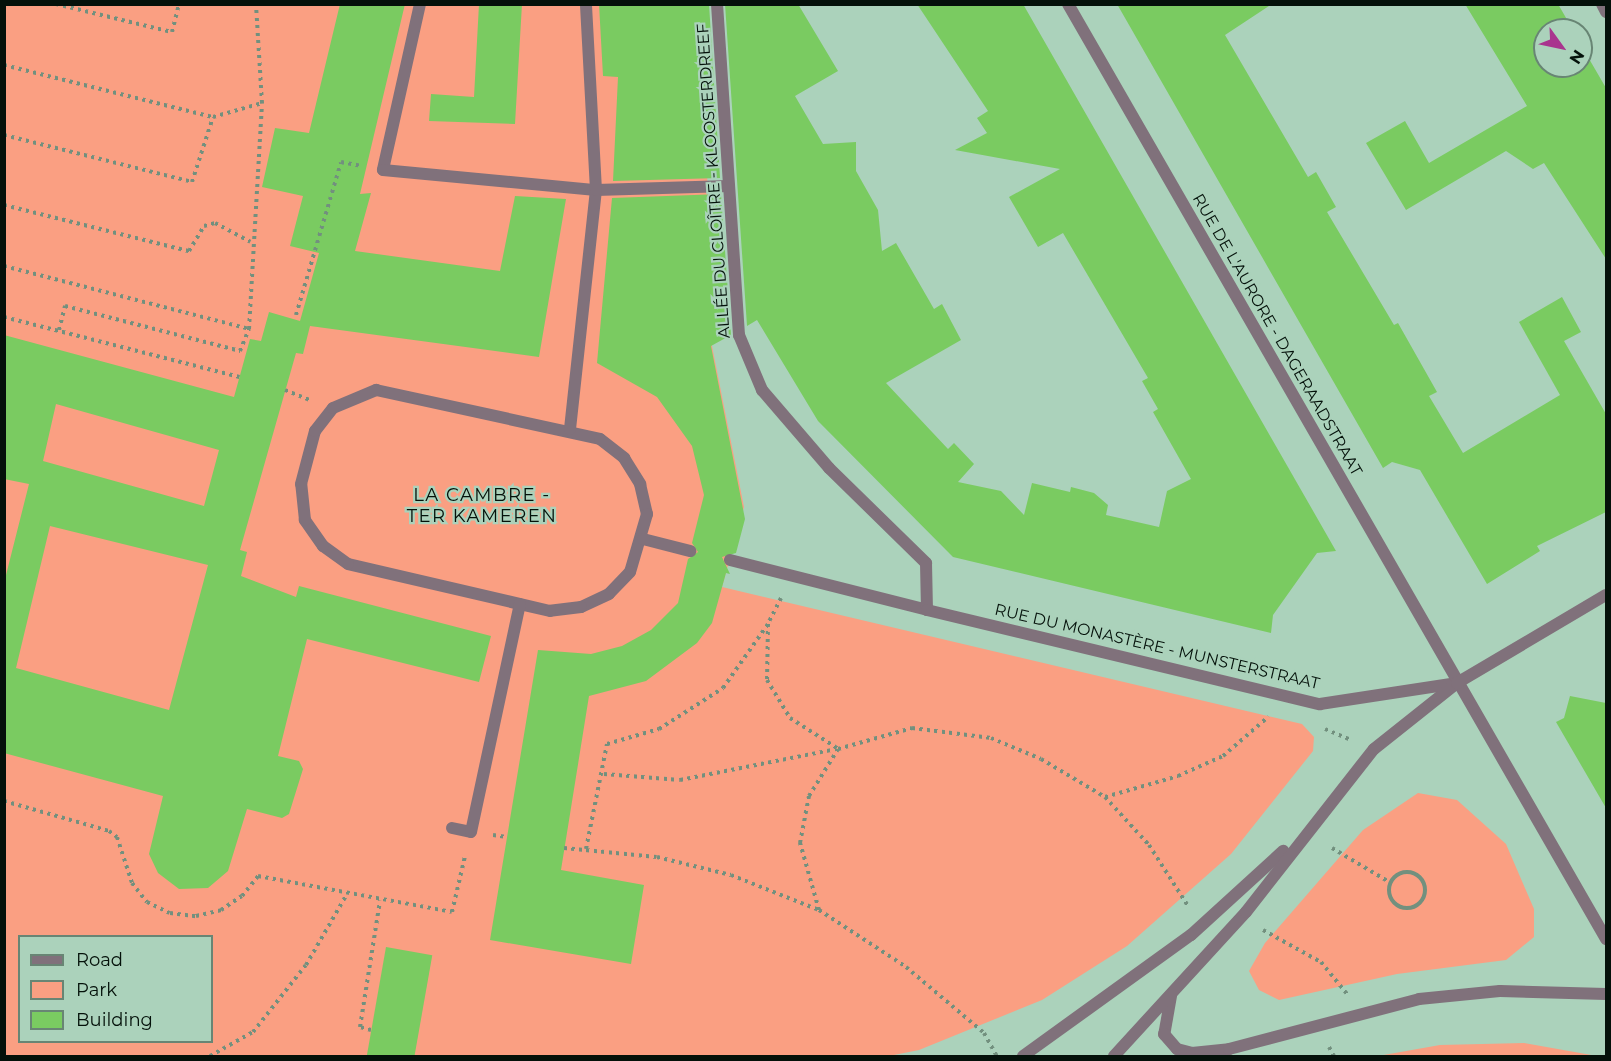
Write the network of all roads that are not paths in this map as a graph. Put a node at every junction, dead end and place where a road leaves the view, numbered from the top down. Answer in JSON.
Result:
{"nodes":[{"id":1,"x":420,"y":4,"type":"edge"},
{"id":2,"x":586,"y":4,"type":"edge"},
{"id":3,"x":717,"y":4,"type":"edge"},
{"id":4,"x":1068,"y":4,"type":"edge"},
{"id":5,"x":1602,"y":4,"type":"edge"},
{"id":6,"x":1606,"y":12,"type":"edge"},
{"id":7,"x":729,"y":186,"type":"junction"},
{"id":8,"x":596,"y":190,"type":"junction"},
{"id":9,"x":570,"y":429,"type":"junction"},
{"id":10,"x":643,"y":539,"type":"junction"},
{"id":11,"x":690,"y":551,"type":"dead end"},
{"id":12,"x":730,"y":560,"type":"dead end"},
{"id":13,"x":1606,"y":595,"type":"edge"},
{"id":14,"x":520,"y":604,"type":"junction"},
{"id":15,"x":927,"y":610,"type":"junction"},
{"id":16,"x":1457,"y":683,"type":"junction"},
{"id":17,"x":452,"y":828,"type":"dead end"},
{"id":18,"x":1302,"y":834,"type":"junction"},
{"id":19,"x":1606,"y":939,"type":"edge"},
{"id":20,"x":1172,"y":993,"type":"junction"},
{"id":21,"x":1606,"y":994,"type":"edge"},
{"id":22,"x":1023,"y":1056,"type":"edge"},
{"id":23,"x":1114,"y":1056,"type":"edge"}],
"edges":[{"from":1,"to":8,"type":"street"},
{"from":2,"to":8,"type":"street"},
{"from":3,"to":7,"type":"street","name":"ALLÉE DU CLOÎTRE - KLOOSTERDREEF"},
{"from":4,"to":16,"type":"street","name":"RUE DE L'AURORE - DAGERAADSTRAAT"},
{"from":5,"to":6,"type":"street"},
{"from":7,"to":8,"type":"street"},
{"from":7,"to":15,"type":"street","name":"ALLÉE DU CLOÎTRE - KLOOSTERDREEF"},
{"from":8,"to":9,"type":"street"},
{"from":9,"to":10,"type":"street"},
{"from":9,"to":14,"type":"street"},
{"from":10,"to":11,"type":"street"},
{"from":10,"to":14,"type":"street"},
{"from":12,"to":15,"type":"street","name":"RUE DU MONASTÈRE - MUNSTERSTRAAT"},
{"from":13,"to":16,"type":"street","name":"RUE DU MONASTÈRE - MUNSTERSTRAAT"},
{"from":14,"to":17,"type":"street"},
{"from":15,"to":16,"type":"street","name":"RUE DU MONASTÈRE - MUNSTERSTRAAT"},
{"from":16,"to":18,"type":"street"},
{"from":16,"to":19,"type":"street","name":"RUE DE L'AURORE - DAGERAADSTRAAT"},
{"from":18,"to":20,"type":"street"},
{"from":18,"to":22,"type":"street"},
{"from":20,"to":21,"type":"street"},
{"from":20,"to":23,"type":"street"}]}
